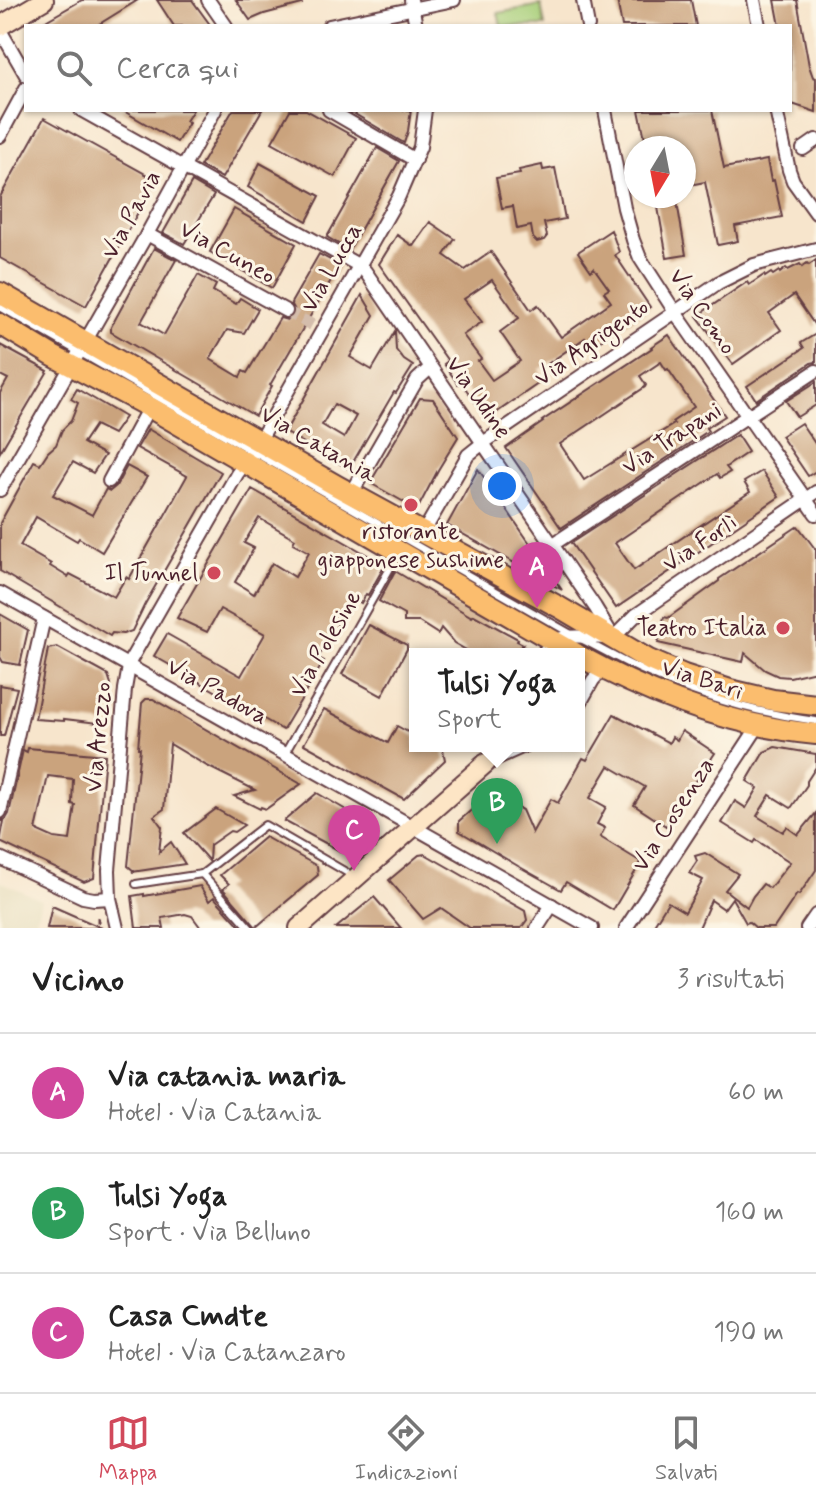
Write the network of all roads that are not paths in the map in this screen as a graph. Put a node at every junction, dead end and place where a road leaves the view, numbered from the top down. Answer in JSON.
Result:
{"nodes":[{"id":1,"x":44,"y":0,"type":"edge"},
{"id":2,"x":208,"y":0,"type":"edge"},
{"id":3,"x":454,"y":0,"type":"edge"},
{"id":4,"x":583,"y":0,"type":"edge"},
{"id":5,"x":754,"y":0,"type":"edge"},
{"id":6,"x":411,"y":4,"type":"edge"},
{"id":7,"x":225,"y":24,"type":"edge"},
{"id":8,"x":336,"y":24,"type":"edge"},
{"id":9,"x":416,"y":24,"type":"edge"},
{"id":10,"x":588,"y":24,"type":"edge"},
{"id":11,"x":759,"y":24,"type":"edge"},
{"id":12,"x":0,"y":28,"type":"edge"},
{"id":13,"x":24,"y":71,"type":"edge"},
{"id":14,"x":24,"y":92,"type":"edge"},
{"id":15,"x":85,"y":112,"type":"edge"},
{"id":16,"x":214,"y":112,"type":"edge"},
{"id":17,"x":332,"y":112,"type":"edge"},
{"id":18,"x":425,"y":112,"type":"edge"},
{"id":19,"x":605,"y":112,"type":"edge"},
{"id":20,"x":776,"y":112,"type":"edge"},
{"id":21,"x":0,"y":136,"type":"edge"},
{"id":22,"x":816,"y":140,"type":"edge"},
{"id":23,"x":803,"y":149,"type":"dead end"},
{"id":24,"x":415,"y":160,"type":"junction"},
{"id":25,"x":183,"y":168,"type":"junction"},
{"id":26,"x":816,"y":213,"type":"edge"},
{"id":27,"x":147,"y":234,"type":"junction"},
{"id":28,"x":816,"y":249,"type":"edge"},
{"id":29,"x":358,"y":265,"type":"junction"},
{"id":30,"x":0,"y":293,"type":"edge"},
{"id":31,"x":0,"y":307,"type":"edge"},
{"id":32,"x":286,"y":311,"type":"tunnel mouth"},
{"id":33,"x":675,"y":312,"type":"junction"},
{"id":34,"x":0,"y":324,"type":"edge"},
{"id":35,"x":79,"y":353,"type":"junction"},
{"id":36,"x":430,"y":368,"type":"junction"},
{"id":37,"x":816,"y":371,"type":"edge"},
{"id":38,"x":149,"y":407,"type":"junction"},
{"id":39,"x":748,"y":416,"type":"junction"},
{"id":40,"x":483,"y":443,"type":"junction"},
{"id":41,"x":253,"y":452,"type":"junction"},
{"id":42,"x":109,"y":481,"type":"dead end"},
{"id":43,"x":0,"y":490,"type":"edge"},
{"id":44,"x":351,"y":494,"type":"junction"},
{"id":45,"x":811,"y":495,"type":"edge"},
{"id":46,"x":816,"y":514,"type":"edge"},
{"id":47,"x":423,"y":533,"type":"junction"},
{"id":48,"x":552,"y":545,"type":"junction"},
{"id":49,"x":400,"y":552,"type":"junction"},
{"id":50,"x":0,"y":593,"type":"edge"},
{"id":51,"x":44,"y":618,"type":"junction"},
{"id":52,"x":613,"y":638,"type":"junction"},
{"id":53,"x":548,"y":648,"type":"edge"},
{"id":54,"x":576,"y":648,"type":"edge"},
{"id":55,"x":581,"y":648,"type":"edge"},
{"id":56,"x":585,"y":651,"type":"edge"},
{"id":57,"x":585,"y":655,"type":"edge"},
{"id":58,"x":128,"y":667,"type":"junction"},
{"id":59,"x":603,"y":669,"type":"junction"},
{"id":60,"x":640,"y":670,"type":"junction"},
{"id":61,"x":585,"y":694,"type":"edge"},
{"id":62,"x":816,"y":705,"type":"edge"},
{"id":63,"x":816,"y":721,"type":"edge"},
{"id":64,"x":759,"y":725,"type":"junction"},
{"id":65,"x":816,"y":734,"type":"edge"},
{"id":66,"x":490,"y":754,"type":"edge"},
{"id":67,"x":284,"y":755,"type":"junction"},
{"id":68,"x":0,"y":812,"type":"edge"},
{"id":69,"x":413,"y":827,"type":"junction"},
{"id":70,"x":0,"y":858,"type":"edge"},
{"id":71,"x":202,"y":874,"type":"junction"},
{"id":72,"x":357,"y":878,"type":"junction"},
{"id":73,"x":136,"y":884,"type":"dead end"},
{"id":74,"x":110,"y":898,"type":"junction"},
{"id":75,"x":552,"y":905,"type":"junction"},
{"id":76,"x":816,"y":915,"type":"edge"},
{"id":77,"x":117,"y":928,"type":"edge"},
{"id":78,"x":250,"y":928,"type":"edge"},
{"id":79,"x":299,"y":928,"type":"edge"},
{"id":80,"x":537,"y":928,"type":"edge"},
{"id":81,"x":592,"y":928,"type":"edge"},
{"id":82,"x":626,"y":928,"type":"edge"},
{"id":83,"x":807,"y":928,"type":"edge"}],
"edges":[{"from":1,"to":12,"type":"street"},
{"from":2,"to":7,"type":"street"},
{"from":3,"to":6,"type":"street"},
{"from":4,"to":10,"type":"street"},
{"from":5,"to":11,"type":"street"},
{"from":6,"to":8,"type":"street"},
{"from":6,"to":9,"type":"street"},
{"from":12,"to":13,"type":"street"},
{"from":14,"to":21,"type":"street"},
{"from":15,"to":25,"type":"street"},
{"from":16,"to":25,"type":"street","name":"Via Pavia"},
{"from":17,"to":24,"type":"street"},
{"from":18,"to":24,"type":"street","name":"Via Lucca"},
{"from":19,"to":33,"type":"street","name":"Via Como"},
{"from":20,"to":26,"type":"street"},
{"from":22,"to":23,"type":"street"},
{"from":24,"to":29,"type":"street","name":"Via Lucca"},
{"from":25,"to":27,"type":"street","name":"Via Pavia"},
{"from":25,"to":29,"type":"street"},
{"from":27,"to":32,"type":"street","name":"Via Cuneo"},
{"from":27,"to":35,"type":"street","name":"Via Pavia"},
{"from":28,"to":33,"type":"street","name":"Via Agrigento"},
{"from":29,"to":36,"type":"street","name":"Via Udine"},
{"from":29,"to":41,"type":"street","name":"Via Lucca"},
{"from":30,"to":35,"type":"main road","name":"Via Catania"},
{"from":31,"to":35,"type":"lane","name":"Via Catania"},
{"from":33,"to":39,"type":"street","name":"Via Como"},
{"from":33,"to":40,"type":"street","name":"Via Agrigento"},
{"from":34,"to":35,"type":"main road","name":"Via Catania"},
{"from":35,"to":38,"type":"main road","name":"Via Catania"},
{"from":35,"to":41,"type":"main road","name":"Via Catania"},
{"from":35,"to":43,"type":"street","name":"Via Pavia"},
{"from":36,"to":40,"type":"street","name":"Via Udine"},
{"from":36,"to":44,"type":"street"},
{"from":37,"to":39,"type":"street","name":"Via Trapani"},
{"from":38,"to":41,"type":"main road","name":"Via Catania"},
{"from":38,"to":42,"type":"street"},
{"from":39,"to":45,"type":"street","name":"Via Como"},
{"from":39,"to":48,"type":"street","name":"Via Trapani"},
{"from":40,"to":47,"type":"street","name":"Via Agrigento"},
{"from":40,"to":48,"type":"street","name":"Via Udine"},
{"from":41,"to":44,"type":"main road","name":"Via Catania"},
{"from":41,"to":49,"type":"main road","name":"Via Catania"},
{"from":41,"to":54,"type":"lane","name":"Via Catania"},
{"from":41,"to":58,"type":"street","name":"Via Arezzo"},
{"from":44,"to":47,"type":"main road","name":"Via Catania"},
{"from":45,"to":46,"type":"street","name":"Via Como"},
{"from":45,"to":52,"type":"street","name":"Via Forlì"},
{"from":47,"to":52,"type":"main road","name":"Via Catania"},
{"from":48,"to":52,"type":"street","name":"Via Udine"},
{"from":49,"to":53,"type":"main road","name":"Via Catania"},
{"from":49,"to":67,"type":"lane","name":"Via Polesine"},
{"from":50,"to":51,"type":"street","name":"Via Padova"},
{"from":51,"to":58,"type":"street","name":"Via Padova"},
{"from":51,"to":68,"type":"street"},
{"from":52,"to":55,"type":"street","name":"Via Bari"},
{"from":52,"to":62,"type":"main road","name":"Via Bari"},
{"from":56,"to":60,"type":"lane","name":"Via Bari"},
{"from":57,"to":59,"type":"main road","name":"Via Bari"},
{"from":58,"to":67,"type":"street","name":"Via Padova"},
{"from":58,"to":74,"type":"street","name":"Via Arezzo"},
{"from":59,"to":60,"type":"lane"},
{"from":59,"to":61,"type":"street"},
{"from":59,"to":64,"type":"main road","name":"Via Bari"},
{"from":60,"to":63,"type":"lane","name":"Via Bari"},
{"from":64,"to":65,"type":"main road","name":"Via Bari"},
{"from":64,"to":82,"type":"street","name":"Via Cosenza"},
{"from":66,"to":69,"type":"street"},
{"from":67,"to":69,"type":"street","name":"Via Padova"},
{"from":69,"to":72,"type":"street"},
{"from":69,"to":75,"type":"street","name":"Via Padova"},
{"from":70,"to":74,"type":"street"},
{"from":71,"to":72,"type":"lane"},
{"from":71,"to":73,"type":"lane"},
{"from":71,"to":78,"type":"lane"},
{"from":72,"to":79,"type":"street"},
{"from":74,"to":77,"type":"street","name":"Via Arezzo"},
{"from":75,"to":80,"type":"street"},
{"from":75,"to":81,"type":"street","name":"Via Padova"},
{"from":76,"to":83,"type":"street"}]}
